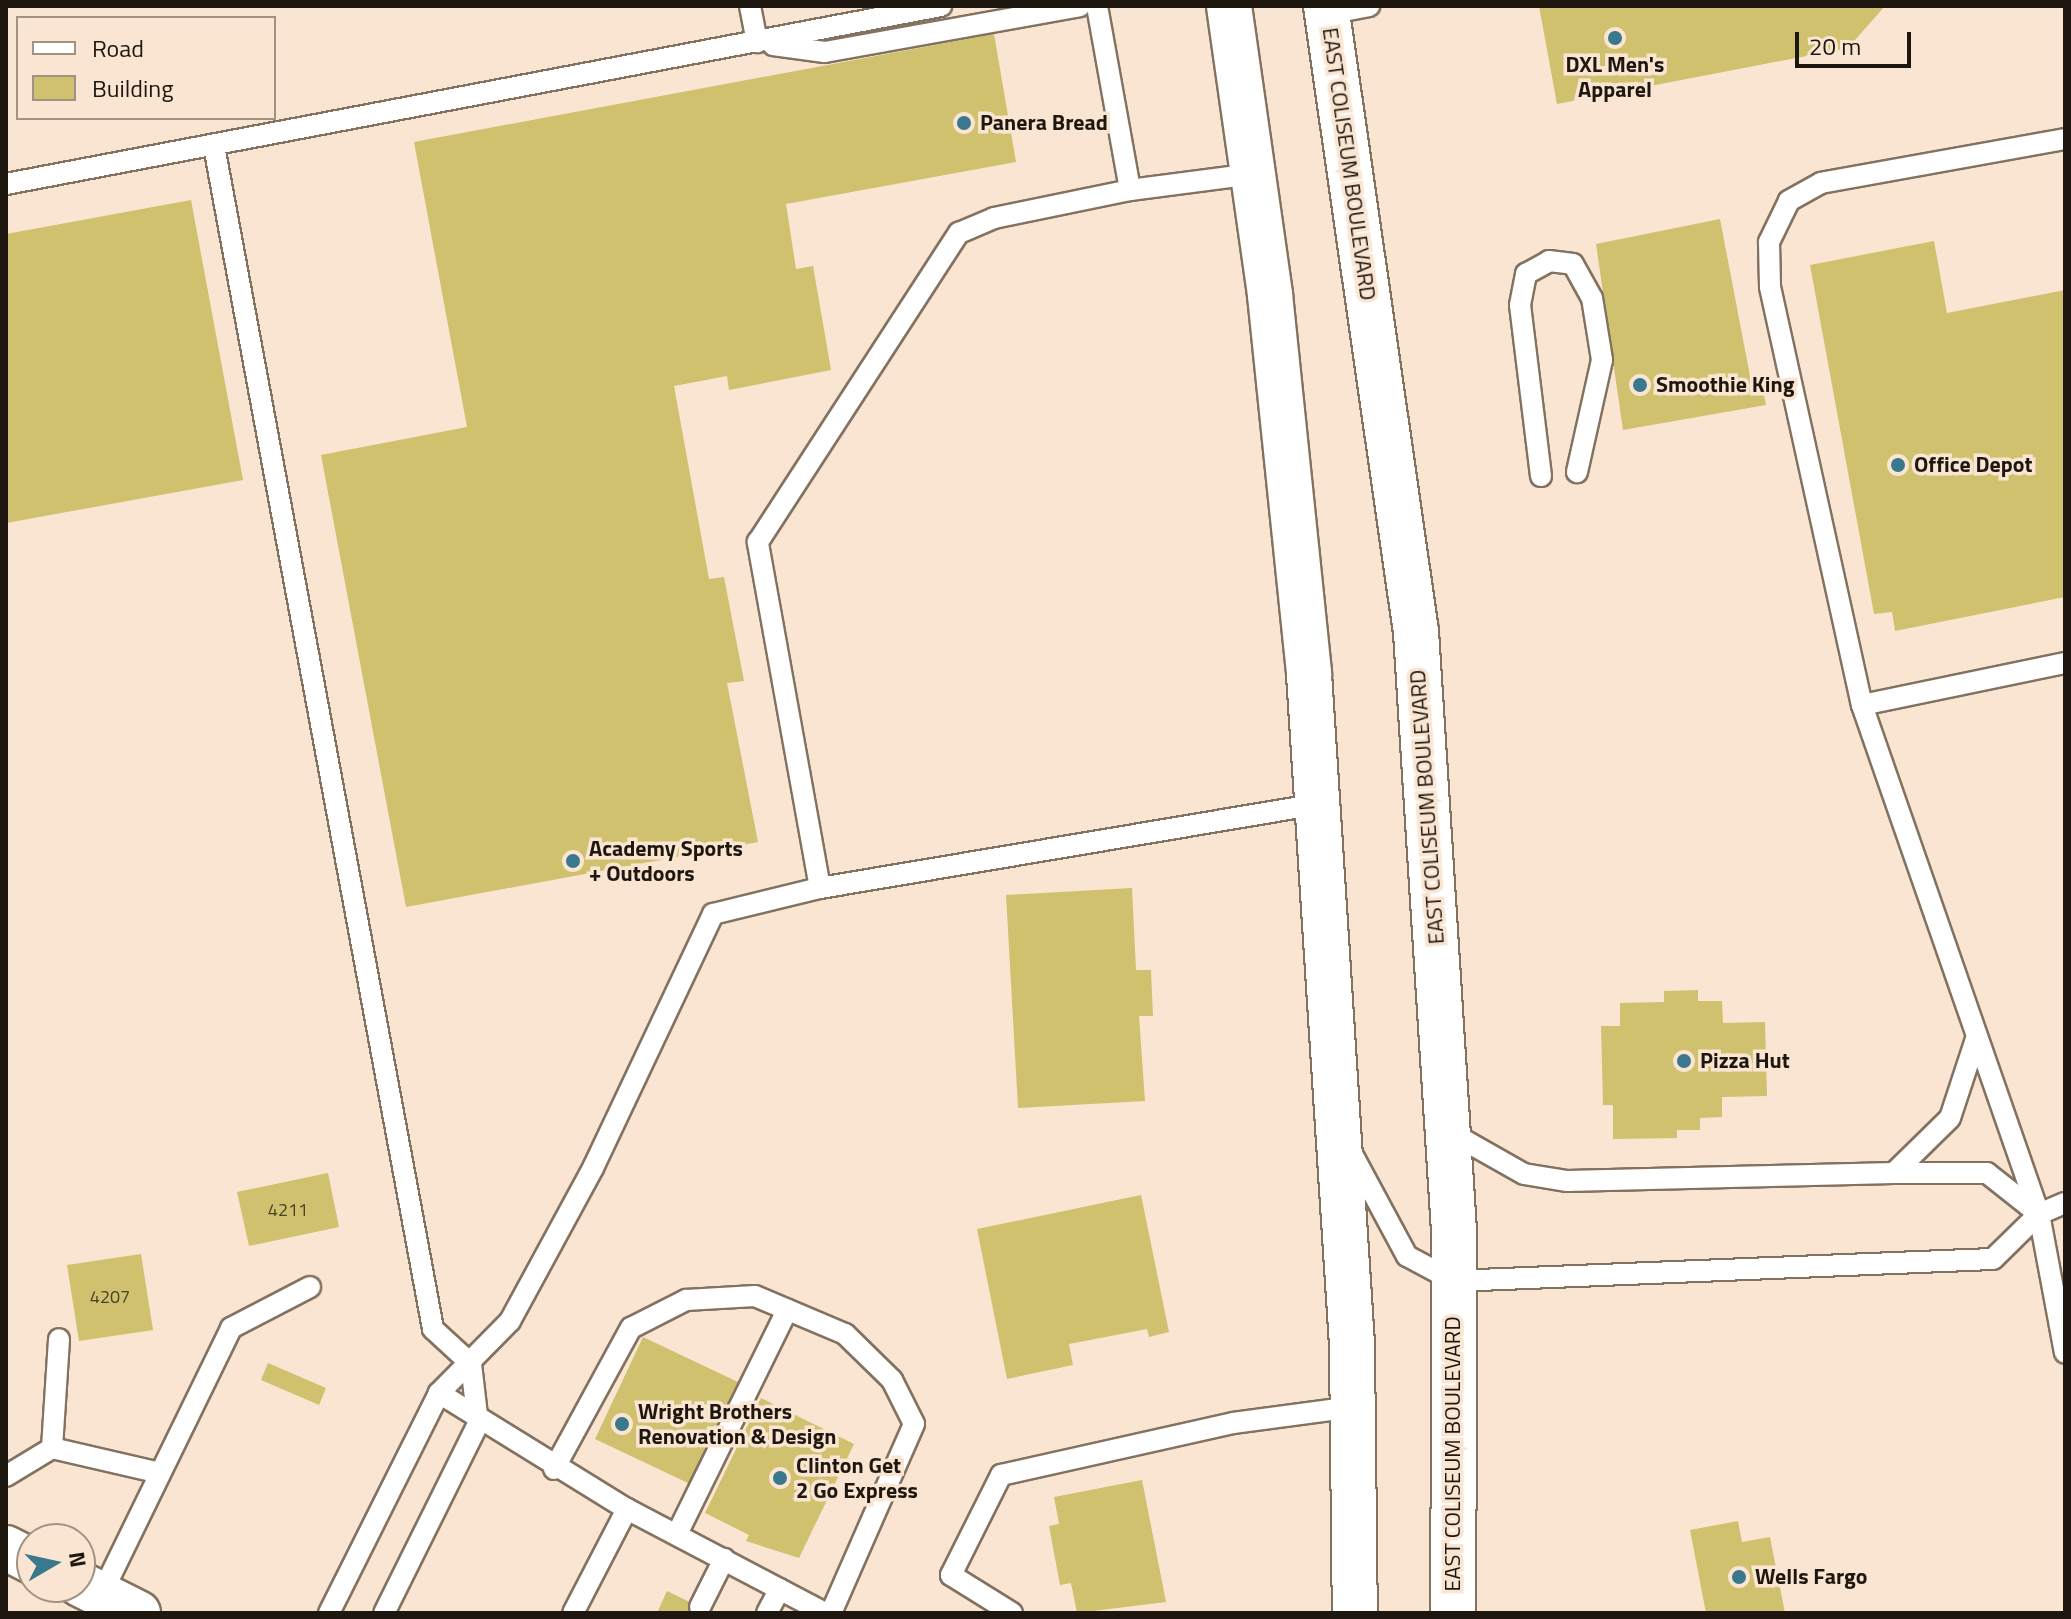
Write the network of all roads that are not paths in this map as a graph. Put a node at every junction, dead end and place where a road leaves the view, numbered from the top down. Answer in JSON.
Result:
{"nodes":[{"id":1,"x":750,"y":6,"type":"edge"},
{"id":2,"x":941,"y":6,"type":"edge"},
{"id":3,"x":1080,"y":6,"type":"edge"},
{"id":4,"x":1097,"y":6,"type":"edge"},
{"id":5,"x":1229,"y":6,"type":"edge"},
{"id":6,"x":1340,"y":9,"type":"edge"},
{"id":7,"x":757,"y":42,"type":"junction"},
{"id":8,"x":2065,"y":139,"type":"edge"},
{"id":9,"x":214,"y":146,"type":"junction"},
{"id":10,"x":1253,"y":174,"type":"junction"},
{"id":11,"x":6,"y":184,"type":"edge"},
{"id":12,"x":1130,"y":190,"type":"junction"},
{"id":13,"x":1577,"y":472,"type":"dead end"},
{"id":14,"x":1541,"y":476,"type":"dead end"},
{"id":15,"x":2065,"y":663,"type":"edge"},
{"id":16,"x":1862,"y":705,"type":"junction"},
{"id":17,"x":1318,"y":804,"type":"junction"},
{"id":18,"x":820,"y":888,"type":"junction"},
{"id":19,"x":1977,"y":1036,"type":"junction"},
{"id":20,"x":1339,"y":1131,"type":"junction"},
{"id":21,"x":1448,"y":1131,"type":"junction"},
{"id":22,"x":1894,"y":1173,"type":"junction"},
{"id":23,"x":2065,"y":1203,"type":"edge"},
{"id":24,"x":2039,"y":1214,"type":"junction"},
{"id":25,"x":1454,"y":1281,"type":"junction"},
{"id":26,"x":310,"y":1287,"type":"dead end"},
{"id":27,"x":787,"y":1310,"type":"junction"},
{"id":28,"x":59,"y":1339,"type":"dead end"},
{"id":29,"x":2065,"y":1353,"type":"edge"},
{"id":30,"x":471,"y":1364,"type":"junction"},
{"id":31,"x":439,"y":1393,"type":"junction"},
{"id":32,"x":1353,"y":1407,"type":"junction"},
{"id":33,"x":478,"y":1424,"type":"junction"},
{"id":34,"x":52,"y":1448,"type":"junction"},
{"id":35,"x":554,"y":1469,"type":"junction"},
{"id":36,"x":160,"y":1473,"type":"junction"},
{"id":37,"x":6,"y":1476,"type":"edge"},
{"id":38,"x":627,"y":1509,"type":"junction"},
{"id":39,"x":677,"y":1534,"type":"junction"},
{"id":40,"x":724,"y":1559,"type":"junction"},
{"id":41,"x":780,"y":1589,"type":"junction"},
{"id":42,"x":106,"y":1597,"type":"edge"},
{"id":43,"x":700,"y":1607,"type":"dead end"},
{"id":44,"x":329,"y":1613,"type":"edge"},
{"id":45,"x":384,"y":1613,"type":"edge"},
{"id":46,"x":573,"y":1613,"type":"edge"},
{"id":47,"x":767,"y":1613,"type":"edge"},
{"id":48,"x":825,"y":1613,"type":"edge"},
{"id":49,"x":831,"y":1613,"type":"edge"},
{"id":50,"x":1012,"y":1613,"type":"edge"},
{"id":51,"x":1355,"y":1613,"type":"edge"},
{"id":52,"x":1453,"y":1613,"type":"edge"}],
"edges":[{"from":1,"to":7,"type":"lane"},
{"from":2,"to":7,"type":"lane"},
{"from":3,"to":7,"type":"lane"},
{"from":4,"to":12,"type":"lane"},
{"from":5,"to":10,"type":"main road"},
{"from":6,"to":21,"type":"main road","name":"EAST COLISEUM BOULEVARD"},
{"from":7,"to":9,"type":"lane"},
{"from":8,"to":16,"type":"lane"},
{"from":9,"to":11,"type":"lane"},
{"from":9,"to":30,"type":"lane"},
{"from":10,"to":12,"type":"lane"},
{"from":10,"to":17,"type":"main road"},
{"from":12,"to":18,"type":"lane"},
{"from":13,"to":14,"type":"lane"},
{"from":15,"to":16,"type":"lane"},
{"from":16,"to":19,"type":"lane"},
{"from":17,"to":18,"type":"lane"},
{"from":17,"to":20,"type":"main road"},
{"from":18,"to":30,"type":"lane"},
{"from":19,"to":22,"type":"lane"},
{"from":19,"to":24,"type":"lane"},
{"from":20,"to":25,"type":"lane"},
{"from":20,"to":32,"type":"main road"},
{"from":21,"to":22,"type":"lane"},
{"from":21,"to":25,"type":"main road","name":"EAST COLISEUM BOULEVARD"},
{"from":22,"to":24,"type":"lane"},
{"from":23,"to":24,"type":"lane"},
{"from":24,"to":25,"type":"lane"},
{"from":24,"to":29,"type":"lane"},
{"from":25,"to":52,"type":"main road","name":"EAST COLISEUM BOULEVARD"},
{"from":26,"to":36,"type":"lane"},
{"from":27,"to":35,"type":"lane"},
{"from":27,"to":39,"type":"lane"},
{"from":27,"to":49,"type":"lane"},
{"from":28,"to":34,"type":"lane"},
{"from":30,"to":31,"type":"lane"},
{"from":30,"to":33,"type":"lane"},
{"from":31,"to":33,"type":"lane"},
{"from":31,"to":44,"type":"lane"},
{"from":32,"to":50,"type":"lane"},
{"from":32,"to":51,"type":"main road"},
{"from":33,"to":35,"type":"lane"},
{"from":33,"to":45,"type":"lane"},
{"from":34,"to":36,"type":"lane"},
{"from":34,"to":37,"type":"lane"},
{"from":35,"to":38,"type":"lane"},
{"from":36,"to":42,"type":"lane"},
{"from":38,"to":39,"type":"lane"},
{"from":38,"to":46,"type":"lane"},
{"from":39,"to":40,"type":"lane"},
{"from":40,"to":41,"type":"lane"},
{"from":40,"to":43,"type":"lane"},
{"from":41,"to":47,"type":"lane"},
{"from":41,"to":48,"type":"lane"}]}
